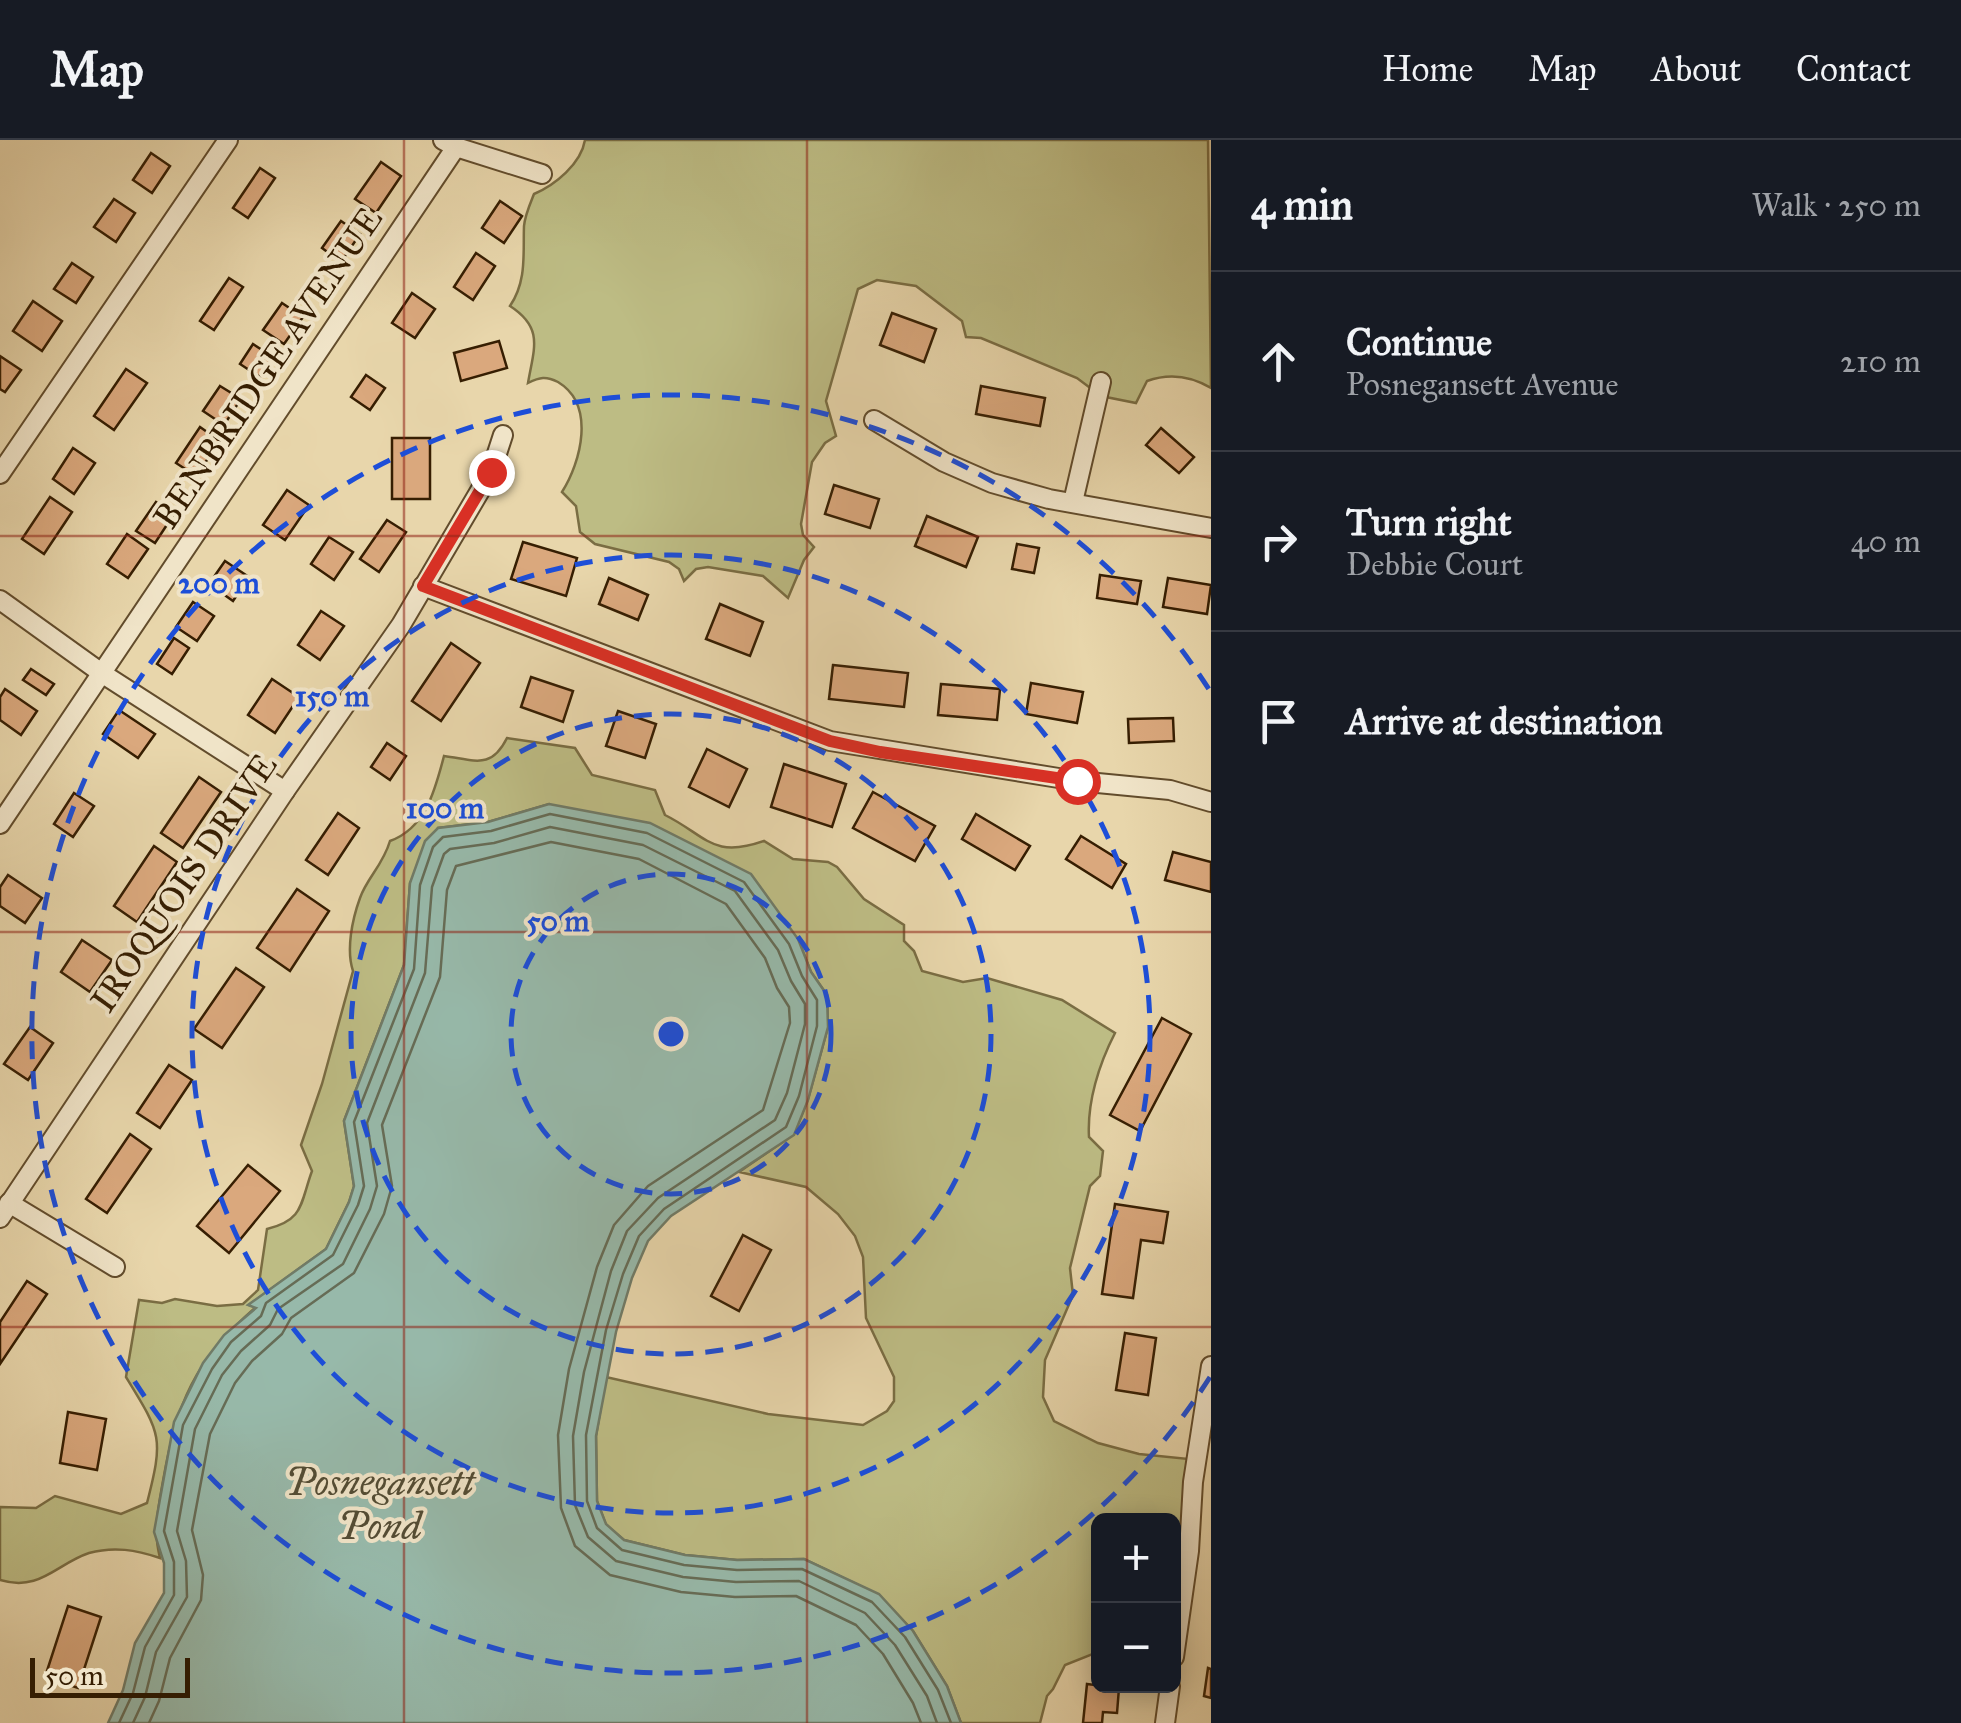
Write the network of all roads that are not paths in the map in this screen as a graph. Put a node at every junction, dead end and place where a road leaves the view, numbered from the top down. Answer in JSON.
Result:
{"nodes":[{"id":1,"x":228,"y":140,"type":"edge"},
{"id":2,"x":450,"y":144,"type":"edge"},
{"id":3,"x":542,"y":174,"type":"dead end"},
{"id":4,"x":1101,"y":382,"type":"dead end"},
{"id":5,"x":874,"y":420,"type":"dead end"},
{"id":6,"x":503,"y":434,"type":"dead end"},
{"id":7,"x":0,"y":474,"type":"edge"},
{"id":8,"x":1074,"y":502,"type":"junction"},
{"id":9,"x":1211,"y":528,"type":"edge"},
{"id":10,"x":423,"y":586,"type":"junction"},
{"id":11,"x":0,"y":600,"type":"edge"},
{"id":12,"x":103,"y":674,"type":"junction"},
{"id":13,"x":284,"y":791,"type":"junction"},
{"id":14,"x":1211,"y":802,"type":"edge"},
{"id":15,"x":0,"y":824,"type":"edge"},
{"id":16,"x":5,"y":1210,"type":"edge"},
{"id":17,"x":115,"y":1267,"type":"dead end"},
{"id":18,"x":1211,"y":1366,"type":"edge"},
{"id":19,"x":1181,"y":1611,"type":"edge"},
{"id":20,"x":1169,"y":1693,"type":"edge"},
{"id":21,"x":1165,"y":1723,"type":"edge"}],
"edges":[{"from":1,"to":7,"type":"street"},
{"from":2,"to":3,"type":"street"},
{"from":2,"to":12,"type":"street","name":"BENBRIDGE AVENUE"},
{"from":4,"to":8,"type":"street"},
{"from":5,"to":8,"type":"street"},
{"from":6,"to":10,"type":"street","name":"IROQUOIS DRIVE"},
{"from":8,"to":9,"type":"street"},
{"from":10,"to":13,"type":"street","name":"IROQUOIS DRIVE"},
{"from":10,"to":14,"type":"street"},
{"from":11,"to":12,"type":"street"},
{"from":12,"to":13,"type":"street"},
{"from":12,"to":15,"type":"street","name":"BENBRIDGE AVENUE"},
{"from":13,"to":16,"type":"street","name":"IROQUOIS DRIVE"},
{"from":16,"to":17,"type":"street"},
{"from":18,"to":19,"type":"street"},
{"from":20,"to":21,"type":"street"}]}
